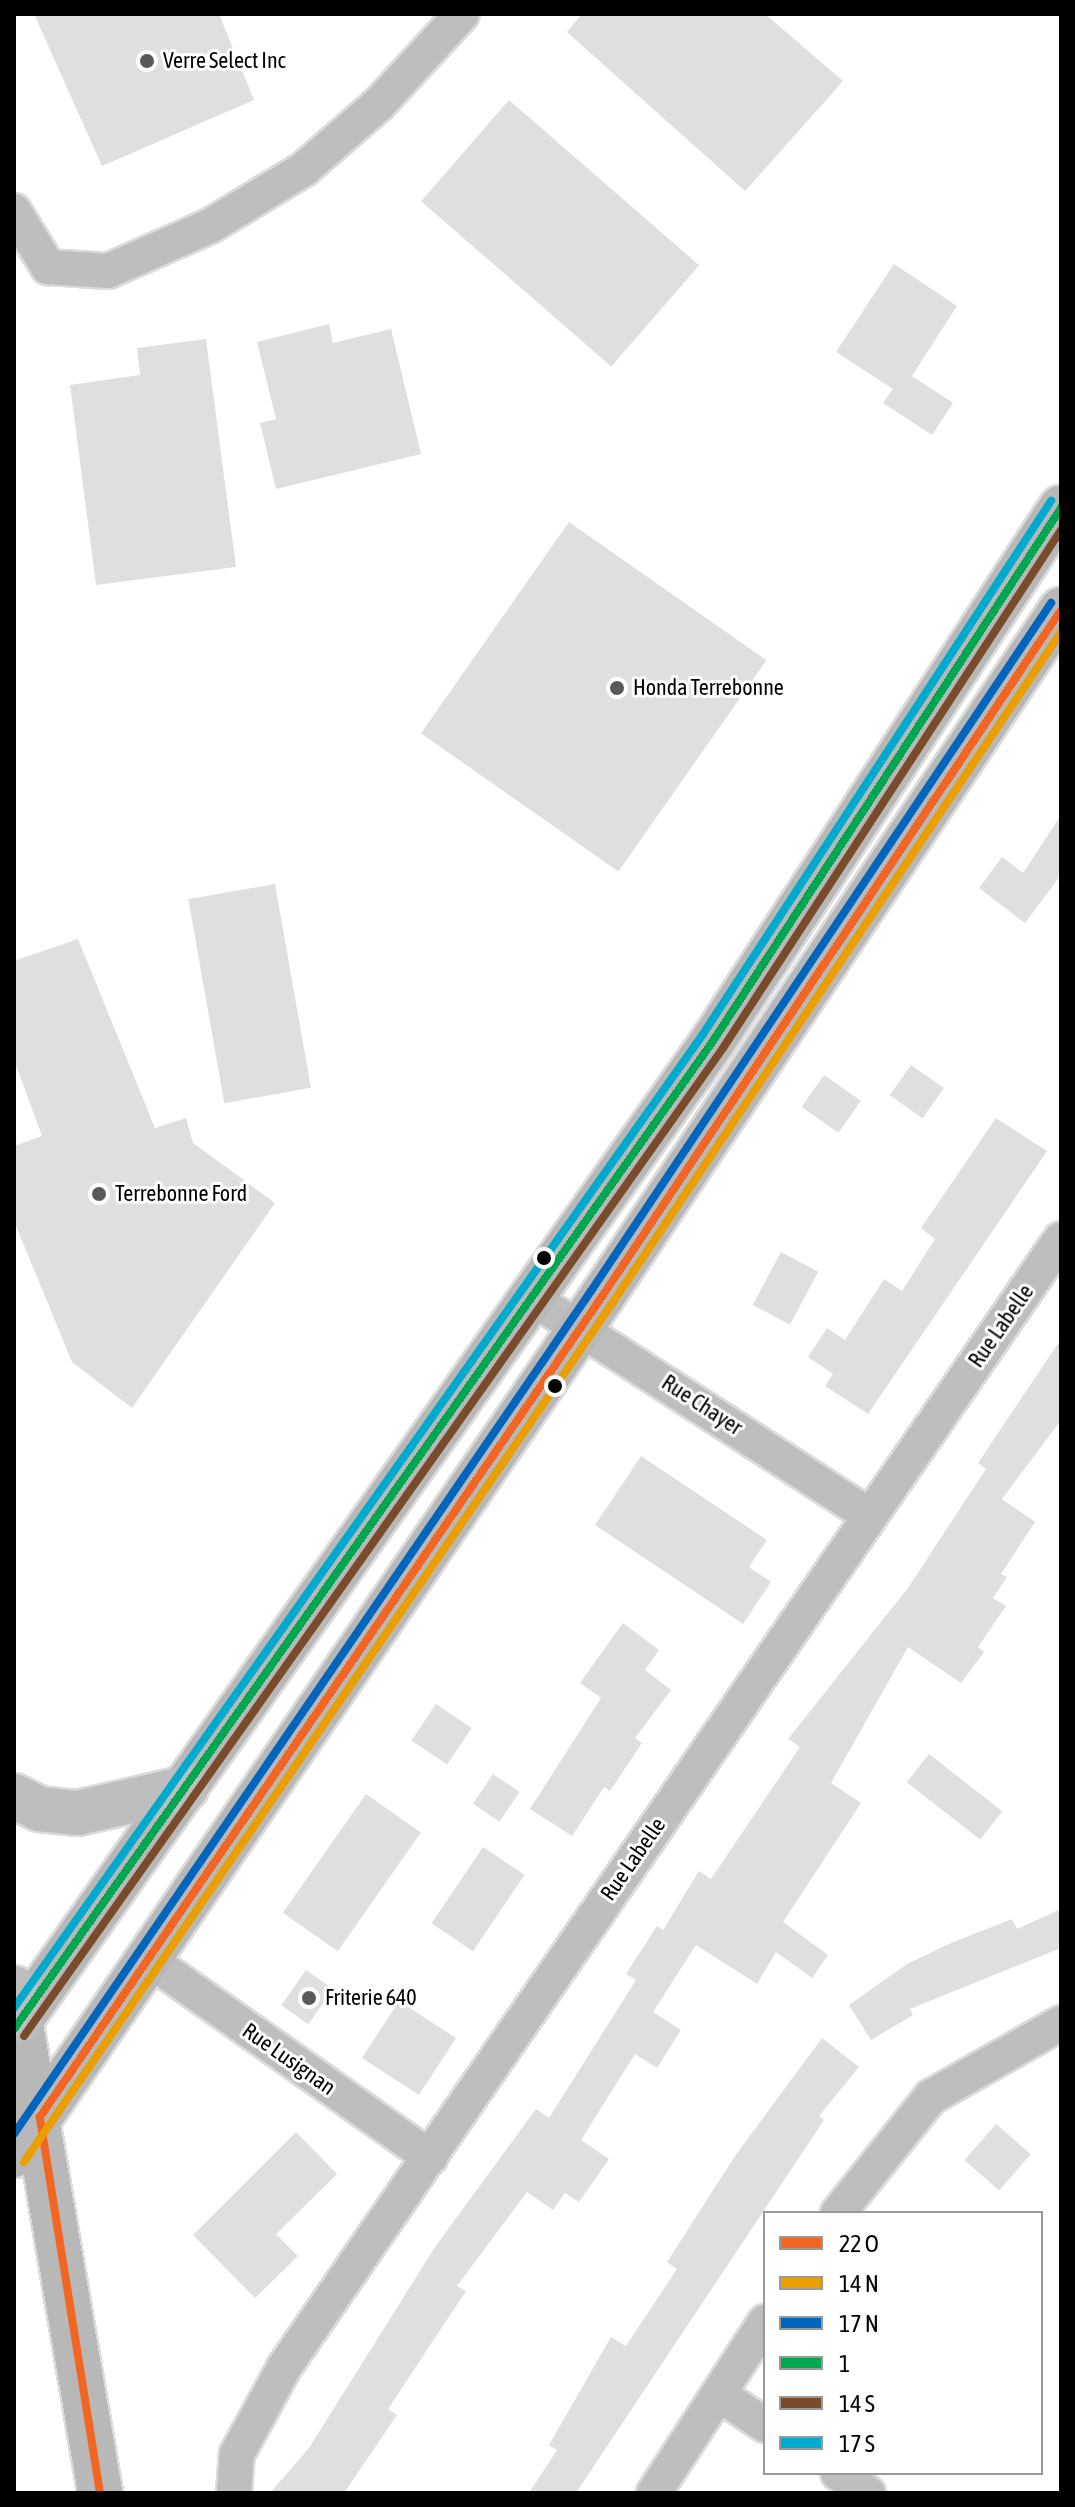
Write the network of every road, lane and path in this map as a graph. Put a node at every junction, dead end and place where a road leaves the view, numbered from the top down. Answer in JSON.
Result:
{"nodes":[{"id":1,"x":462,"y":14,"type":"edge"},
{"id":2,"x":14,"y":211,"type":"edge"},
{"id":3,"x":1061,"y":508,"type":"edge"},
{"id":4,"x":1061,"y":610,"type":"edge"},
{"id":5,"x":1061,"y":1239,"type":"edge"},
{"id":6,"x":532,"y":1298,"type":"junction"},
{"id":7,"x":579,"y":1328,"type":"junction"},
{"id":8,"x":870,"y":1516,"type":"junction"},
{"id":9,"x":186,"y":1788,"type":"junction"},
{"id":10,"x":14,"y":1796,"type":"edge"},
{"id":11,"x":148,"y":1959,"type":"junction"},
{"id":12,"x":16,"y":2012,"type":"edge"},
{"id":13,"x":1061,"y":2023,"type":"edge"},
{"id":14,"x":40,"y":2117,"type":"junction"},
{"id":15,"x":14,"y":2155,"type":"edge"},
{"id":16,"x":430,"y":2157,"type":"junction"},
{"id":17,"x":840,"y":2211,"type":"edge"},
{"id":18,"x":763,"y":2325,"type":"edge"},
{"id":19,"x":720,"y":2395,"type":"junction"},
{"id":20,"x":763,"y":2424,"type":"edge"},
{"id":21,"x":841,"y":2475,"type":"edge"},
{"id":22,"x":100,"y":2493,"type":"edge"},
{"id":23,"x":234,"y":2493,"type":"edge"},
{"id":24,"x":654,"y":2493,"type":"edge"},
{"id":25,"x":868,"y":2493,"type":"edge"}],
"edges":[{"from":1,"to":2,"type":"street"},
{"from":3,"to":6,"type":"main road"},
{"from":4,"to":7,"type":"main road"},
{"from":5,"to":8,"type":"street","name":"Rue Labelle"},
{"from":6,"to":7,"type":"street","name":"Rue Chayer"},
{"from":6,"to":9,"type":"main road"},
{"from":7,"to":8,"type":"street","name":"Rue Chayer"},
{"from":7,"to":11,"type":"main road"},
{"from":8,"to":16,"type":"street","name":"Rue Labelle"},
{"from":9,"to":10,"type":"highway"},
{"from":9,"to":12,"type":"main road"},
{"from":11,"to":14,"type":"main road"},
{"from":11,"to":16,"type":"street","name":"Rue Lusignan"},
{"from":12,"to":14,"type":"main road"},
{"from":13,"to":17,"type":"street"},
{"from":14,"to":15,"type":"main road"},
{"from":14,"to":22,"type":"main road"},
{"from":16,"to":23,"type":"street","name":"Rue Labelle"},
{"from":18,"to":19,"type":"street"},
{"from":19,"to":20,"type":"street"},
{"from":19,"to":24,"type":"street"},
{"from":21,"to":25,"type":"street"}]}
